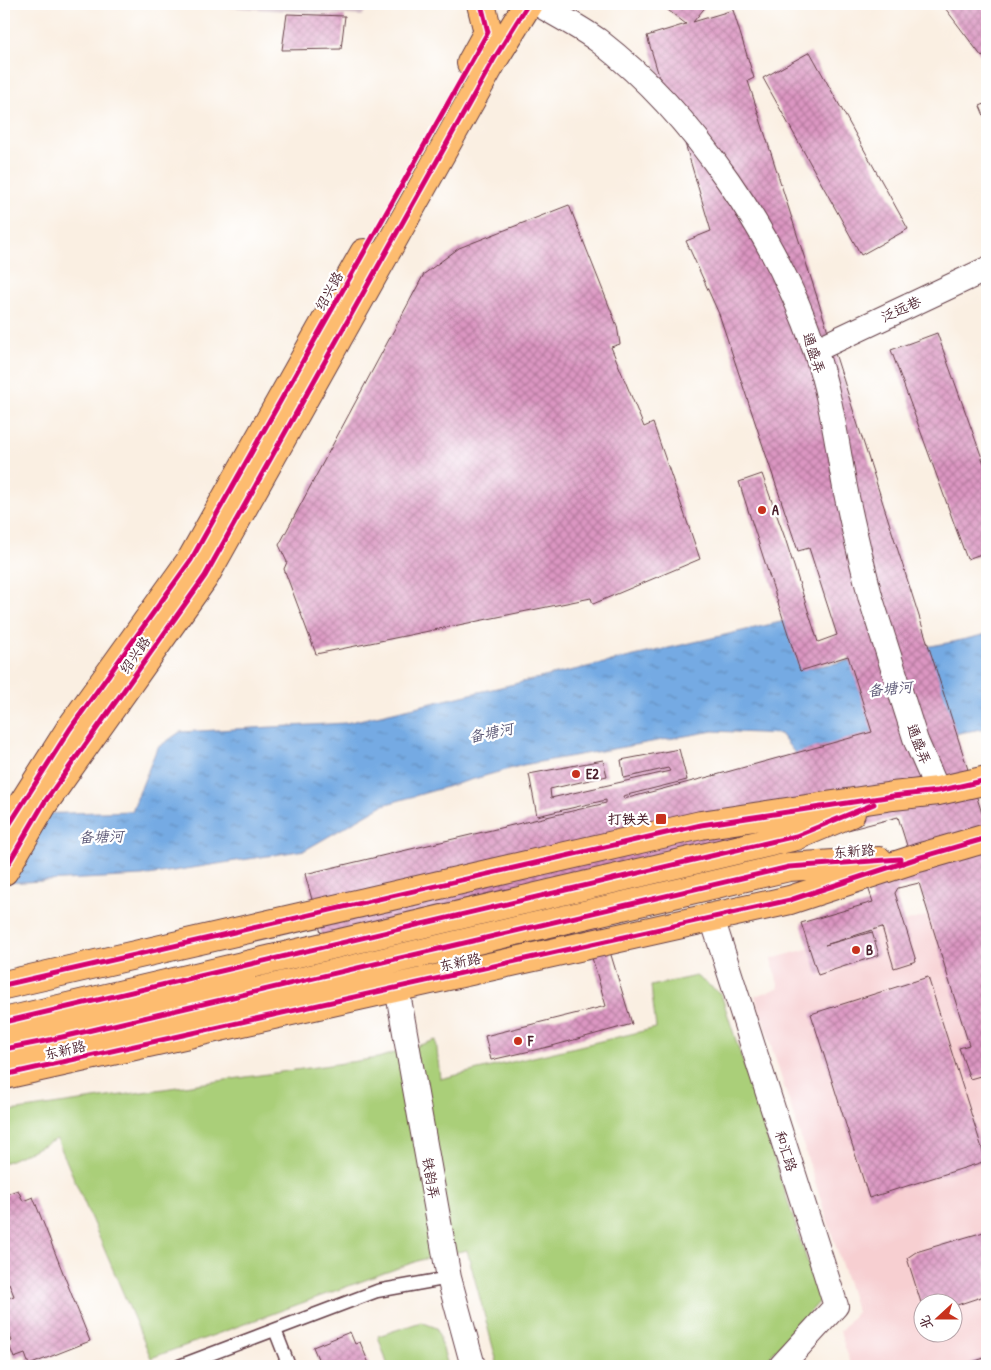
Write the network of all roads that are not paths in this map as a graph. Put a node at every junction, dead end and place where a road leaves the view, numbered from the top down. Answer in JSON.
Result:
{"nodes":[{"id":1,"x":481,"y":4,"type":"edge"},
{"id":2,"x":528,"y":4,"type":"edge"},
{"id":3,"x":538,"y":4,"type":"edge"},
{"id":4,"x":987,"y":268,"type":"edge"},
{"id":5,"x":815,"y":350,"type":"junction"},
{"id":6,"x":987,"y":780,"type":"edge"},
{"id":7,"x":938,"y":791,"type":"junction"},
{"id":8,"x":893,"y":796,"type":"junction"},
{"id":9,"x":33,"y":803,"type":"junction"},
{"id":10,"x":4,"y":833,"type":"edge"},
{"id":11,"x":987,"y":838,"type":"edge"},
{"id":12,"x":918,"y":858,"type":"junction"},
{"id":13,"x":4,"y":872,"type":"edge"},
{"id":14,"x":712,"y":918,"type":"junction"},
{"id":15,"x":4,"y":985,"type":"edge"},
{"id":16,"x":397,"y":988,"type":"junction"},
{"id":17,"x":4,"y":1022,"type":"edge"},
{"id":18,"x":4,"y":1049,"type":"edge"},
{"id":19,"x":4,"y":1075,"type":"edge"},
{"id":20,"x":449,"y":1278,"type":"junction"},
{"id":21,"x":275,"y":1330,"type":"junction"},
{"id":22,"x":209,"y":1361,"type":"edge"},
{"id":23,"x":179,"y":1366,"type":"edge"},
{"id":24,"x":290,"y":1366,"type":"edge"},
{"id":25,"x":473,"y":1366,"type":"edge"},
{"id":26,"x":781,"y":1366,"type":"edge"}],
"edges":[{"from":1,"to":9,"type":"main road","name":"绍兴路"},
{"from":2,"to":9,"type":"main road","name":"绍兴路"},
{"from":3,"to":5,"type":"street","name":"通盛弄"},
{"from":4,"to":5,"type":"street","name":"泛远巷"},
{"from":5,"to":7,"type":"street","name":"通盛弄","bridge":true},
{"from":6,"to":7,"type":"main road"},
{"from":7,"to":8,"type":"main road"},
{"from":8,"to":15,"type":"main road"},
{"from":8,"to":17,"type":"main road"},
{"from":9,"to":10,"type":"main road","name":"绍兴路"},
{"from":9,"to":13,"type":"main road","name":"绍兴路"},
{"from":11,"to":12,"type":"main road","name":"东新路"},
{"from":12,"to":14,"type":"main road","name":"东新路"},
{"from":12,"to":18,"type":"main road","name":"东新路"},
{"from":14,"to":16,"type":"main road","name":"东新路"},
{"from":14,"to":26,"type":"street","name":"和汇路"},
{"from":16,"to":19,"type":"main road","name":"东新路"},
{"from":16,"to":20,"type":"street","name":"铁韵弄"},
{"from":20,"to":21,"type":"lane"},
{"from":20,"to":25,"type":"street","name":"铁韵弄"},
{"from":21,"to":22,"type":"lane"},
{"from":21,"to":24,"type":"lane"},
{"from":22,"to":23,"type":"lane"}]}
